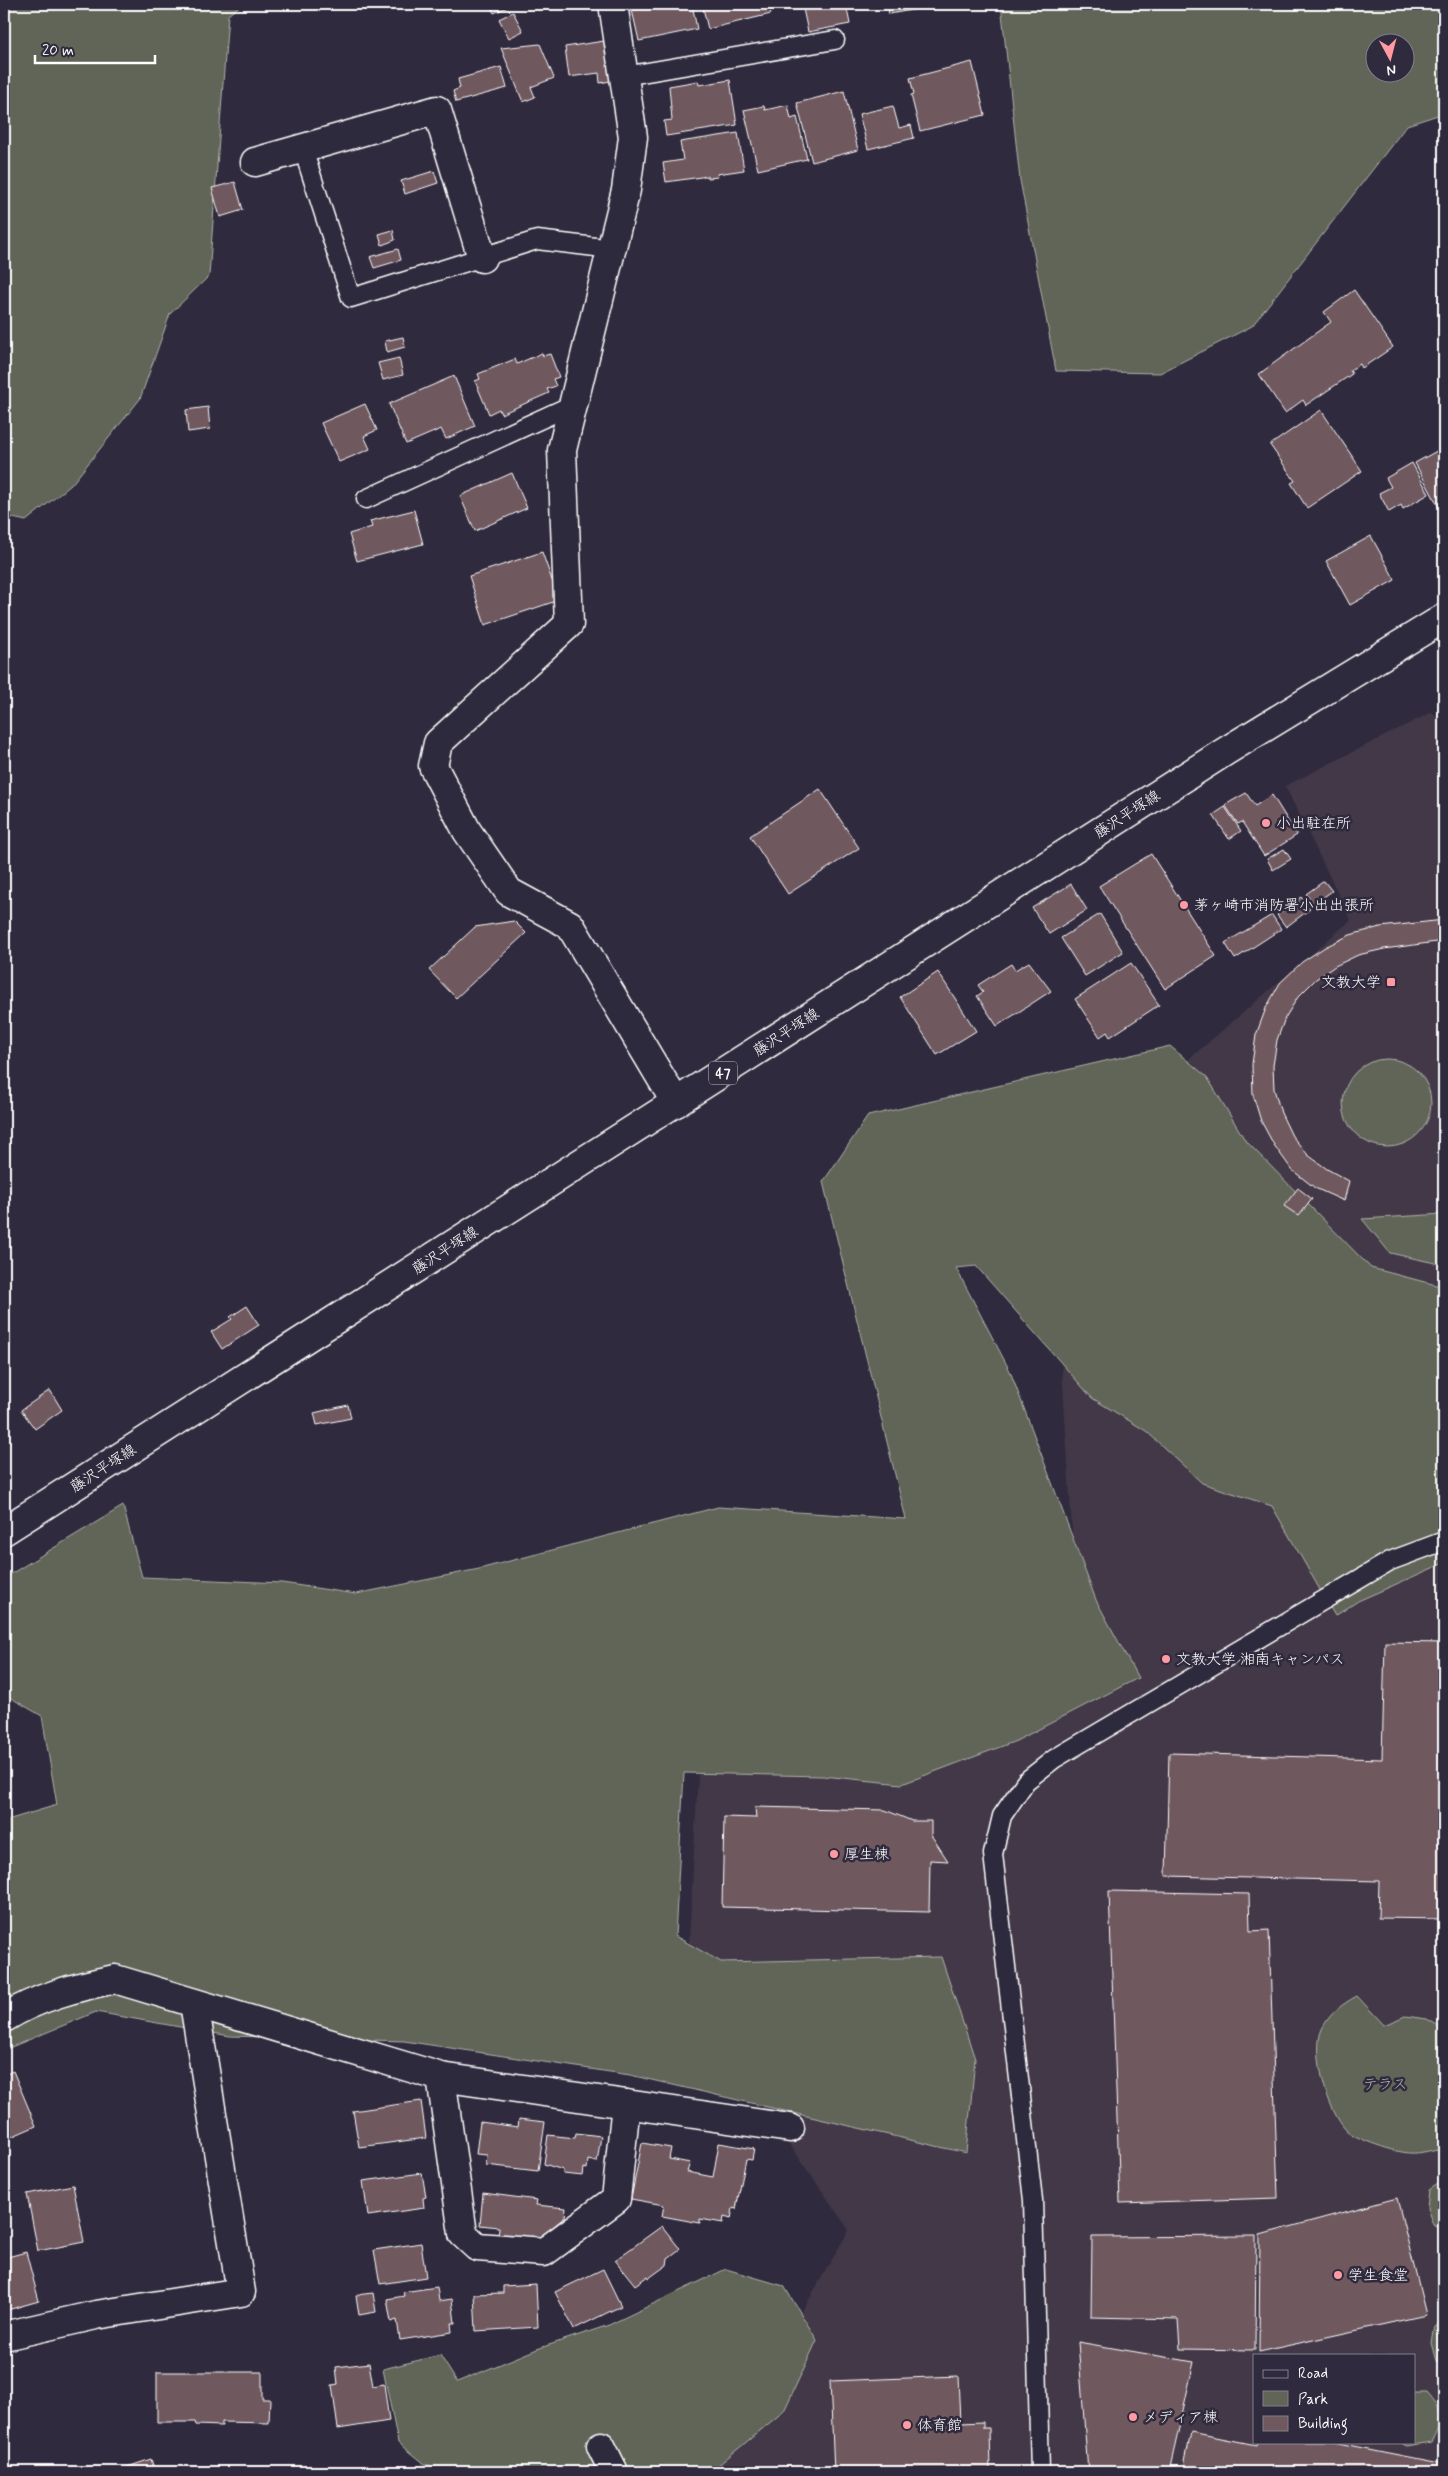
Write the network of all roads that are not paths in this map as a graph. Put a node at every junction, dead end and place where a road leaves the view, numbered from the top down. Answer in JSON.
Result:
{"nodes":[{"id":1,"x":613,"y":4,"type":"edge"},
{"id":2,"x":835,"y":40,"type":"dead end"},
{"id":3,"x":624,"y":76,"type":"junction"},
{"id":4,"x":303,"y":148,"type":"junction"},
{"id":5,"x":256,"y":162,"type":"dead end"},
{"id":6,"x":612,"y":249,"type":"junction"},
{"id":7,"x":482,"y":258,"type":"junction"},
{"id":8,"x":574,"y":404,"type":"junction"},
{"id":9,"x":366,"y":499,"type":"dead end"},
{"id":10,"x":1444,"y":618,"type":"edge"},
{"id":11,"x":676,"y":1103,"type":"junction"},
{"id":12,"x":4,"y":1531,"type":"edge"},
{"id":13,"x":1444,"y":1541,"type":"edge"},
{"id":14,"x":194,"y":2003,"type":"junction"},
{"id":15,"x":4,"y":2018,"type":"edge"},
{"id":16,"x":441,"y":2077,"type":"junction"},
{"id":17,"x":626,"y":2104,"type":"junction"},
{"id":18,"x":790,"y":2128,"type":"dead end"},
{"id":19,"x":4,"y":2336,"type":"edge"},
{"id":20,"x":600,"y":2446,"type":"dead end"},
{"id":21,"x":614,"y":2472,"type":"edge"},
{"id":22,"x":1040,"y":2472,"type":"edge"}],
"edges":[{"from":1,"to":3,"type":"street"},
{"from":2,"to":3,"type":"lane"},
{"from":3,"to":6,"type":"street"},
{"from":4,"to":5,"type":"street"},
{"from":4,"to":7,"type":"street"},
{"from":4,"to":7,"type":"lane"},
{"from":6,"to":7,"type":"lane"},
{"from":6,"to":8,"type":"street"},
{"from":8,"to":9,"type":"lane"},
{"from":8,"to":11,"type":"street"},
{"from":10,"to":11,"type":"street","name":"藤沢平塚線","number":"47"},
{"from":11,"to":12,"type":"street","name":"藤沢平塚線","number":"47"},
{"from":13,"to":22,"type":"lane"},
{"from":14,"to":15,"type":"street"},
{"from":14,"to":16,"type":"street"},
{"from":14,"to":19,"type":"street"},
{"from":16,"to":17,"type":"street"},
{"from":16,"to":17,"type":"street"},
{"from":17,"to":18,"type":"street"},
{"from":20,"to":21,"type":"street"}]}
